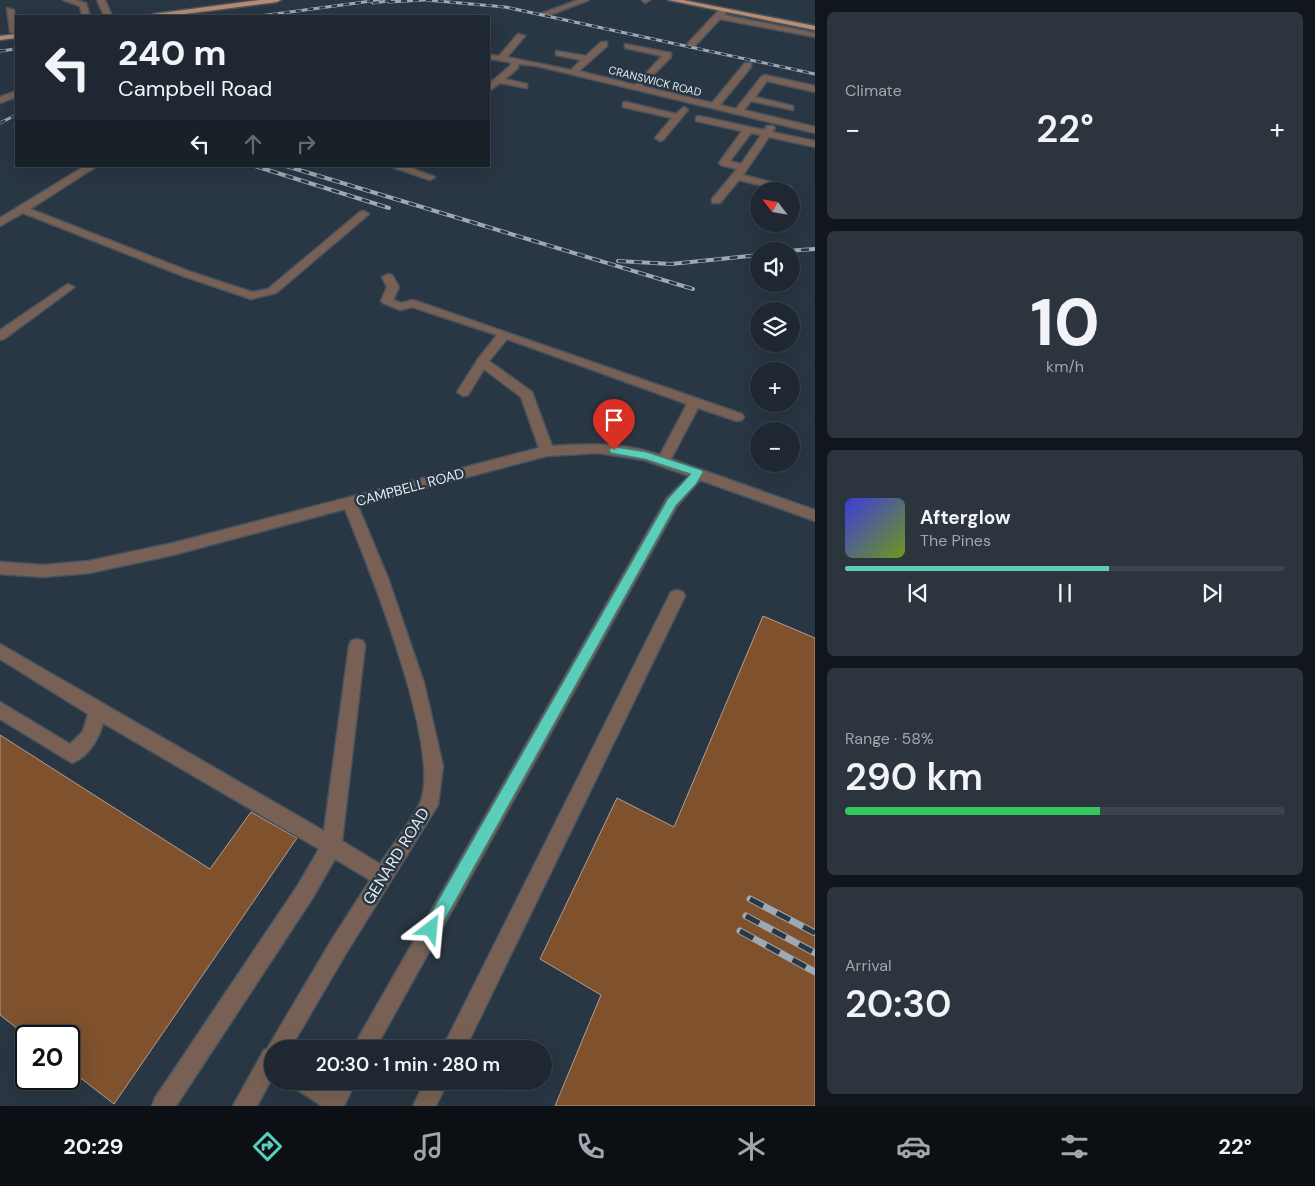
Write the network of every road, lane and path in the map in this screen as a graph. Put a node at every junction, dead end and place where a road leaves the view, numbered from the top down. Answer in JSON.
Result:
{"nodes":[{"id":1,"x":67,"y":0,"type":"edge"},
{"id":2,"x":101,"y":0,"type":"edge"},
{"id":3,"x":277,"y":0,"type":"edge"},
{"id":4,"x":585,"y":0,"type":"edge"},
{"id":5,"x":672,"y":0,"type":"edge"},
{"id":6,"x":713,"y":0,"type":"edge"},
{"id":7,"x":10,"y":10,"type":"dead end"},
{"id":8,"x":721,"y":13,"type":"junction"},
{"id":9,"x":544,"y":14,"type":"dead end"},
{"id":10,"x":86,"y":15,"type":"edge"},
{"id":11,"x":108,"y":15,"type":"edge"},
{"id":12,"x":161,"y":15,"type":"edge"},
{"id":13,"x":797,"y":16,"type":"junction"},
{"id":14,"x":815,"y":20,"type":"edge"},
{"id":15,"x":791,"y":23,"type":"junction"},
{"id":16,"x":815,"y":28,"type":"edge"},
{"id":17,"x":15,"y":29,"type":"edge"},
{"id":18,"x":0,"y":33,"type":"edge"},
{"id":19,"x":15,"y":33,"type":"edge"},
{"id":20,"x":15,"y":33,"type":"edge"},
{"id":21,"x":815,"y":35,"type":"edge"},
{"id":22,"x":521,"y":36,"type":"dead end"},
{"id":23,"x":0,"y":38,"type":"edge"},
{"id":24,"x":604,"y":44,"type":"dead end"},
{"id":25,"x":691,"y":45,"type":"dead end"},
{"id":26,"x":628,"y":46,"type":"dead end"},
{"id":27,"x":559,"y":53,"type":"dead end"},
{"id":28,"x":490,"y":57,"type":"edge"},
{"id":29,"x":502,"y":59,"type":"junction"},
{"id":30,"x":512,"y":60,"type":"junction"},
{"id":31,"x":587,"y":60,"type":"junction"},
{"id":32,"x":748,"y":65,"type":"dead end"},
{"id":33,"x":573,"y":72,"type":"junction"},
{"id":34,"x":490,"y":73,"type":"edge"},
{"id":35,"x":506,"y":74,"type":"junction"},
{"id":36,"x":498,"y":80,"type":"junction"},
{"id":37,"x":524,"y":86,"type":"dead end"},
{"id":38,"x":490,"y":87,"type":"edge"},
{"id":39,"x":636,"y":88,"type":"junction"},
{"id":40,"x":815,"y":89,"type":"edge"},
{"id":41,"x":15,"y":94,"type":"edge"},
{"id":42,"x":748,"y":98,"type":"junction"},
{"id":43,"x":0,"y":100,"type":"edge"},
{"id":44,"x":690,"y":101,"type":"junction"},
{"id":45,"x":626,"y":105,"type":"dead end"},
{"id":46,"x":713,"y":107,"type":"junction"},
{"id":47,"x":790,"y":108,"type":"dead end"},
{"id":48,"x":738,"y":112,"type":"junction"},
{"id":49,"x":678,"y":117,"type":"junction"},
{"id":50,"x":699,"y":119,"type":"dead end"},
{"id":51,"x":775,"y":121,"type":"junction"},
{"id":52,"x":748,"y":130,"type":"junction"},
{"id":53,"x":815,"y":130,"type":"edge"},
{"id":54,"x":766,"y":134,"type":"junction"},
{"id":55,"x":660,"y":138,"type":"dead end"},
{"id":56,"x":815,"y":144,"type":"edge"},
{"id":57,"x":90,"y":167,"type":"edge"},
{"id":58,"x":397,"y":167,"type":"edge"},
{"id":59,"x":743,"y":167,"type":"junction"},
{"id":60,"x":737,"y":176,"type":"junction"},
{"id":61,"x":430,"y":177,"type":"dead end"},
{"id":62,"x":760,"y":182,"type":"edge"},
{"id":63,"x":716,"y":201,"type":"dead end"},
{"id":64,"x":22,"y":209,"type":"junction"},
{"id":65,"x":364,"y":214,"type":"dead end"},
{"id":66,"x":0,"y":223,"type":"edge"},
{"id":67,"x":388,"y":277,"type":"dead end"},
{"id":68,"x":68,"y":287,"type":"dead end"},
{"id":69,"x":505,"y":334,"type":"junction"},
{"id":70,"x":0,"y":336,"type":"edge"},
{"id":71,"x":482,"y":362,"type":"junction"},
{"id":72,"x":463,"y":392,"type":"dead end"},
{"id":73,"x":694,"y":402,"type":"junction"},
{"id":74,"x":737,"y":417,"type":"dead end"},
{"id":75,"x":547,"y":451,"type":"junction"},
{"id":76,"x":664,"y":460,"type":"junction"},
{"id":77,"x":698,"y":472,"type":"junction"},
{"id":78,"x":350,"y":504,"type":"junction"},
{"id":79,"x":815,"y":516,"type":"edge"},
{"id":80,"x":0,"y":568,"type":"edge"},
{"id":81,"x":677,"y":596,"type":"dead end"},
{"id":82,"x":357,"y":646,"type":"dead end"},
{"id":83,"x":0,"y":650,"type":"edge"},
{"id":84,"x":0,"y":710,"type":"edge"},
{"id":85,"x":98,"y":711,"type":"junction"},
{"id":86,"x":332,"y":846,"type":"junction"},
{"id":87,"x":384,"y":877,"type":"junction"},
{"id":88,"x":283,"y":1040,"type":"edge"},
{"id":89,"x":368,"y":1040,"type":"edge"},
{"id":90,"x":457,"y":1040,"type":"edge"},
{"id":91,"x":264,"y":1072,"type":"edge"},
{"id":92,"x":318,"y":1090,"type":"edge"},
{"id":93,"x":340,"y":1090,"type":"edge"},
{"id":94,"x":432,"y":1090,"type":"edge"},
{"id":95,"x":163,"y":1106,"type":"edge"},
{"id":96,"x":244,"y":1106,"type":"edge"},
{"id":97,"x":424,"y":1106,"type":"edge"}],
"edges":[{"from":1,"to":10,"type":"street"},
{"from":2,"to":11,"type":"street"},
{"from":3,"to":12,"type":"main road"},
{"from":4,"to":9,"type":"street"},
{"from":5,"to":8,"type":"main road"},
{"from":6,"to":13,"type":"main road"},
{"from":7,"to":17,"type":"street"},
{"from":8,"to":15,"type":"main road"},
{"from":8,"to":21,"type":"street"},
{"from":8,"to":25,"type":"street"},
{"from":13,"to":14,"type":"main road"},
{"from":13,"to":15,"type":"main road"},
{"from":15,"to":16,"type":"main road"},
{"from":18,"to":19,"type":"main road"},
{"from":20,"to":23,"type":"main road"},
{"from":22,"to":29,"type":"street"},
{"from":24,"to":31,"type":"street"},
{"from":26,"to":39,"type":"street"},
{"from":27,"to":31,"type":"street"},
{"from":28,"to":29,"type":"street","name":"CRANSWICK ROAD"},
{"from":29,"to":30,"type":"street","name":"CRANSWICK ROAD"},
{"from":30,"to":33,"type":"street","name":"CRANSWICK ROAD"},
{"from":30,"to":35,"type":"street"},
{"from":31,"to":33,"type":"street"},
{"from":32,"to":46,"type":"street"},
{"from":33,"to":39,"type":"street","name":"CRANSWICK ROAD"},
{"from":34,"to":35,"type":"street"},
{"from":35,"to":36,"type":"street"},
{"from":36,"to":37,"type":"street"},
{"from":36,"to":38,"type":"street"},
{"from":39,"to":44,"type":"street","name":"CRANSWICK ROAD"},
{"from":40,"to":42,"type":"street"},
{"from":41,"to":43,"type":"street"},
{"from":42,"to":47,"type":"street"},
{"from":42,"to":48,"type":"street"},
{"from":44,"to":46,"type":"street","name":"CRANSWICK ROAD"},
{"from":44,"to":49,"type":"street"},
{"from":45,"to":49,"type":"street"},
{"from":46,"to":48,"type":"street","name":"CRANSWICK ROAD"},
{"from":48,"to":51,"type":"street","name":"CRANSWICK ROAD"},
{"from":49,"to":55,"type":"street"},
{"from":50,"to":52,"type":"street"},
{"from":51,"to":53,"type":"street","name":"CRANSWICK ROAD"},
{"from":51,"to":54,"type":"street"},
{"from":52,"to":54,"type":"street"},
{"from":52,"to":59,"type":"street"},
{"from":54,"to":56,"type":"street"},
{"from":54,"to":59,"type":"street"},
{"from":57,"to":64,"type":"street"},
{"from":58,"to":61,"type":"street"},
{"from":59,"to":60,"type":"street"},
{"from":60,"to":62,"type":"street"},
{"from":60,"to":63,"type":"street"},
{"from":64,"to":65,"type":"street"},
{"from":64,"to":66,"type":"street"},
{"from":67,"to":69,"type":"street"},
{"from":68,"to":70,"type":"street"},
{"from":69,"to":71,"type":"street"},
{"from":69,"to":73,"type":"street"},
{"from":71,"to":72,"type":"street"},
{"from":71,"to":75,"type":"street"},
{"from":73,"to":74,"type":"street"},
{"from":73,"to":76,"type":"street"},
{"from":75,"to":76,"type":"street","name":"CAMPBELL ROAD"},
{"from":75,"to":78,"type":"street","name":"CAMPBELL ROAD"},
{"from":76,"to":77,"type":"street","name":"CAMPBELL ROAD"},
{"from":77,"to":79,"type":"street","name":"CAMPBELL ROAD"},
{"from":77,"to":89,"type":"street"},
{"from":78,"to":80,"type":"street","name":"CAMPBELL ROAD"},
{"from":78,"to":87,"type":"street","name":"GENARD ROAD"},
{"from":81,"to":90,"type":"street"},
{"from":82,"to":86,"type":"street"},
{"from":83,"to":85,"type":"street"},
{"from":84,"to":85,"type":"street"},
{"from":85,"to":86,"type":"street"},
{"from":86,"to":87,"type":"street"},
{"from":86,"to":95,"type":"street"},
{"from":87,"to":88,"type":"street","name":"GENARD ROAD"},
{"from":91,"to":96,"type":"street"},
{"from":92,"to":93,"type":"street"},
{"from":94,"to":97,"type":"street"}]}
